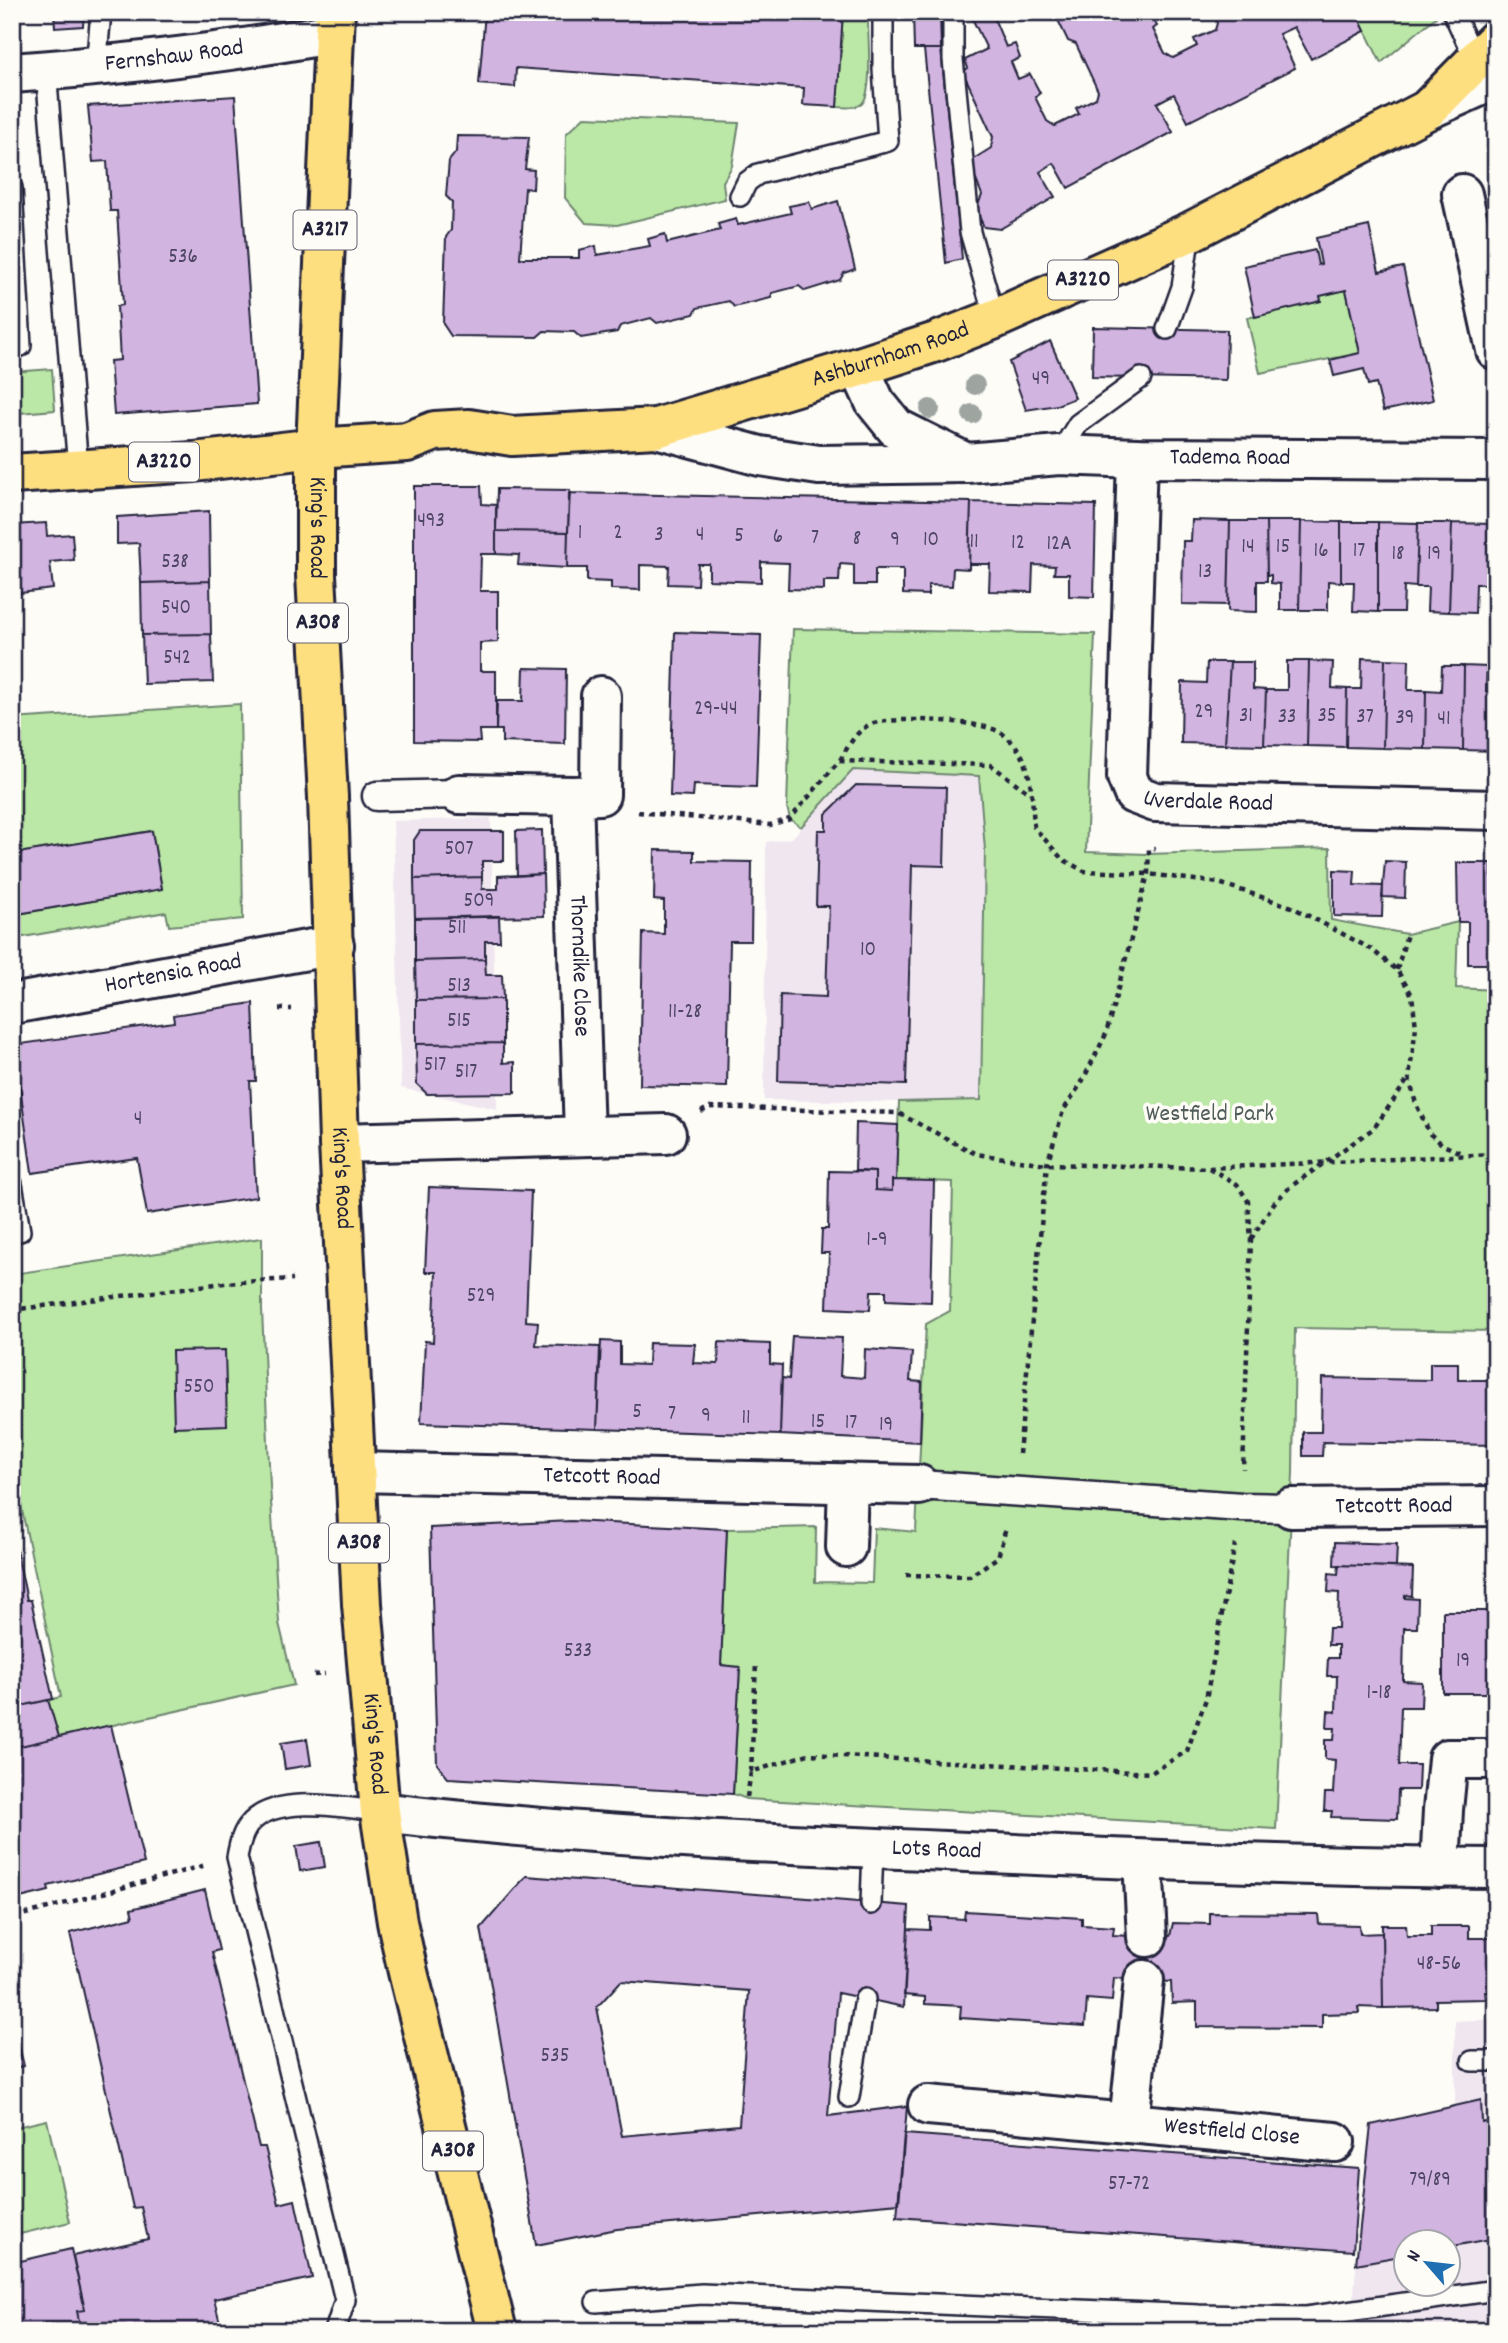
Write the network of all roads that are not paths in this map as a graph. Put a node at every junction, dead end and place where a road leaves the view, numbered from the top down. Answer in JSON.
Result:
{"nodes":[{"id":1,"x":101,"y":12,"type":"edge"},
{"id":2,"x":883,"y":12,"type":"edge"},
{"id":3,"x":953,"y":12,"type":"edge"},
{"id":4,"x":1453,"y":12,"type":"edge"},
{"id":5,"x":335,"y":23,"type":"edge"},
{"id":6,"x":1489,"y":61,"type":"edge"},
{"id":7,"x":96,"y":67,"type":"junction"},
{"id":8,"x":29,"y":72,"type":"edge"},
{"id":9,"x":12,"y":188,"type":"edge"},
{"id":10,"x":1462,"y":194,"type":"dead end"},
{"id":11,"x":740,"y":196,"type":"dead end"},
{"id":12,"x":1190,"y":232,"type":"junction"},
{"id":13,"x":995,"y":319,"type":"junction"},
{"id":14,"x":1167,"y":329,"type":"dead end"},
{"id":15,"x":12,"y":346,"type":"edge"},
{"id":16,"x":1496,"y":350,"type":"edge"},
{"id":17,"x":859,"y":367,"type":"junction"},
{"id":18,"x":1141,"y":378,"type":"dead end"},
{"id":19,"x":656,"y":428,"type":"junction"},
{"id":20,"x":316,"y":448,"type":"junction"},
{"id":21,"x":1059,"y":455,"type":"junction"},
{"id":22,"x":1137,"y":458,"type":"junction"},
{"id":23,"x":1496,"y":460,"type":"edge"},
{"id":24,"x":967,"y":463,"type":"junction"},
{"id":25,"x":79,"y":469,"type":"junction"},
{"id":26,"x":12,"y":474,"type":"edge"},
{"id":27,"x":601,"y":696,"type":"dead end"},
{"id":28,"x":459,"y":794,"type":"joint"},
{"id":29,"x":377,"y":796,"type":"dead end"},
{"id":30,"x":573,"y":796,"type":"junction"},
{"id":31,"x":1496,"y":810,"type":"edge"},
{"id":32,"x":334,"y":944,"type":"junction"},
{"id":33,"x":12,"y":1004,"type":"edge"},
{"id":34,"x":666,"y":1134,"type":"road end"},
{"id":35,"x":584,"y":1135,"type":"junction"},
{"id":36,"x":339,"y":1143,"type":"junction"},
{"id":37,"x":12,"y":1184,"type":"edge"},
{"id":38,"x":20,"y":1231,"type":"dead end"},
{"id":39,"x":355,"y":1472,"type":"junction"},
{"id":40,"x":848,"y":1483,"type":"junction"},
{"id":41,"x":919,"y":1485,"type":"joint"},
{"id":42,"x":1496,"y":1506,"type":"edge"},
{"id":43,"x":1291,"y":1508,"type":"joint"},
{"id":44,"x":846,"y":1547,"type":"dead end"},
{"id":45,"x":1496,"y":1759,"type":"edge"},
{"id":46,"x":380,"y":1812,"type":"junction"},
{"id":47,"x":873,"y":1848,"type":"junction"},
{"id":48,"x":1143,"y":1860,"type":"junction"},
{"id":49,"x":1440,"y":1868,"type":"junction"},
{"id":50,"x":1496,"y":1868,"type":"edge"},
{"id":51,"x":871,"y":1904,"type":"dead end"},
{"id":52,"x":1147,"y":1937,"type":"dead end"},
{"id":53,"x":1144,"y":1980,"type":"dead end"},
{"id":54,"x":865,"y":1999,"type":"dead end"},
{"id":55,"x":1472,"y":2061,"type":"dead end"},
{"id":56,"x":1496,"y":2062,"type":"edge"},
{"id":57,"x":849,"y":2097,"type":"dead end"},
{"id":58,"x":928,"y":2105,"type":"dead end"},
{"id":59,"x":1129,"y":2123,"type":"junction"},
{"id":60,"x":1335,"y":2142,"type":"dead end"},
{"id":61,"x":1496,"y":2290,"type":"edge"},
{"id":62,"x":596,"y":2302,"type":"dead end"},
{"id":63,"x":335,"y":2331,"type":"edge"},
{"id":64,"x":497,"y":2331,"type":"edge"}],
"edges":[{"from":1,"to":7,"type":"lane"},
{"from":2,"to":11,"type":"lane"},
{"from":3,"to":13,"type":"lane"},
{"from":4,"to":6,"type":"lane"},
{"from":5,"to":7,"type":"street","name":"Fernshaw Road"},
{"from":5,"to":20,"type":"main road","name":"King's Road","number":"A3217"},
{"from":6,"to":12,"type":"main road","name":"Ashburnham Road","number":"A3220"},
{"from":7,"to":8,"type":"street","name":"Fernshaw Road"},
{"from":8,"to":25,"type":"lane"},
{"from":9,"to":15,"type":"lane"},
{"from":10,"to":16,"type":"street"},
{"from":12,"to":13,"type":"main road","name":"Ashburnham Road","number":"A3220"},
{"from":12,"to":14,"type":"lane"},
{"from":13,"to":17,"type":"main road","name":"Ashburnham Road","number":"A3220"},
{"from":17,"to":19,"type":"main road","name":"Ashburnham Road","number":"A3220"},
{"from":17,"to":24,"type":"street"},
{"from":18,"to":21,"type":"lane"},
{"from":19,"to":20,"type":"main road","name":"Ashburnham Road","number":"A3220"},
{"from":19,"to":24,"type":"street","name":"Tadema Road"},
{"from":20,"to":25,"type":"main road","number":"A3220"},
{"from":20,"to":32,"type":"main road","name":"King's Road","number":"A308"},
{"from":21,"to":22,"type":"street","name":"Tadema Road"},
{"from":21,"to":24,"type":"street","name":"Tadema Road"},
{"from":22,"to":23,"type":"street","name":"Tadema Road"},
{"from":22,"to":31,"type":"street","name":"Uverdale Road"},
{"from":25,"to":26,"type":"main road","number":"A3220"},
{"from":27,"to":30,"type":"street"},
{"from":28,"to":29,"type":"street"},
{"from":28,"to":30,"type":"street"},
{"from":30,"to":35,"type":"street","name":"Thorndike Close"},
{"from":32,"to":33,"type":"street","name":"Hortensia Road"},
{"from":32,"to":36,"type":"main road","name":"King's Road","number":"A308"},
{"from":34,"to":35,"type":"street"},
{"from":35,"to":36,"type":"street"},
{"from":36,"to":39,"type":"main road","name":"King's Road","number":"A308"},
{"from":37,"to":38,"type":"lane"},
{"from":39,"to":40,"type":"street","name":"Tetcott Road"},
{"from":39,"to":46,"type":"main road","name":"King's Road","number":"A308"},
{"from":40,"to":41,"type":"street","name":"Tetcott Road"},
{"from":40,"to":44,"type":"street"},
{"from":41,"to":43,"type":"street"},
{"from":42,"to":43,"type":"street","name":"Tetcott Road"},
{"from":45,"to":49,"type":"street"},
{"from":46,"to":47,"type":"street","name":"Lots Road"},
{"from":46,"to":63,"type":"lane"},
{"from":46,"to":64,"type":"main road","name":"King's Road","number":"A308"},
{"from":47,"to":48,"type":"street","name":"Lots Road"},
{"from":47,"to":51,"type":"lane"},
{"from":48,"to":49,"type":"street","name":"Lots Road"},
{"from":48,"to":52,"type":"street"},
{"from":49,"to":50,"type":"street","name":"Lots Road"},
{"from":53,"to":59,"type":"street","name":"Westfield Close"},
{"from":54,"to":57,"type":"lane"},
{"from":55,"to":56,"type":"lane"},
{"from":58,"to":59,"type":"street","name":"Westfield Close"},
{"from":59,"to":60,"type":"street","name":"Westfield Close"},
{"from":61,"to":62,"type":"lane"}]}
